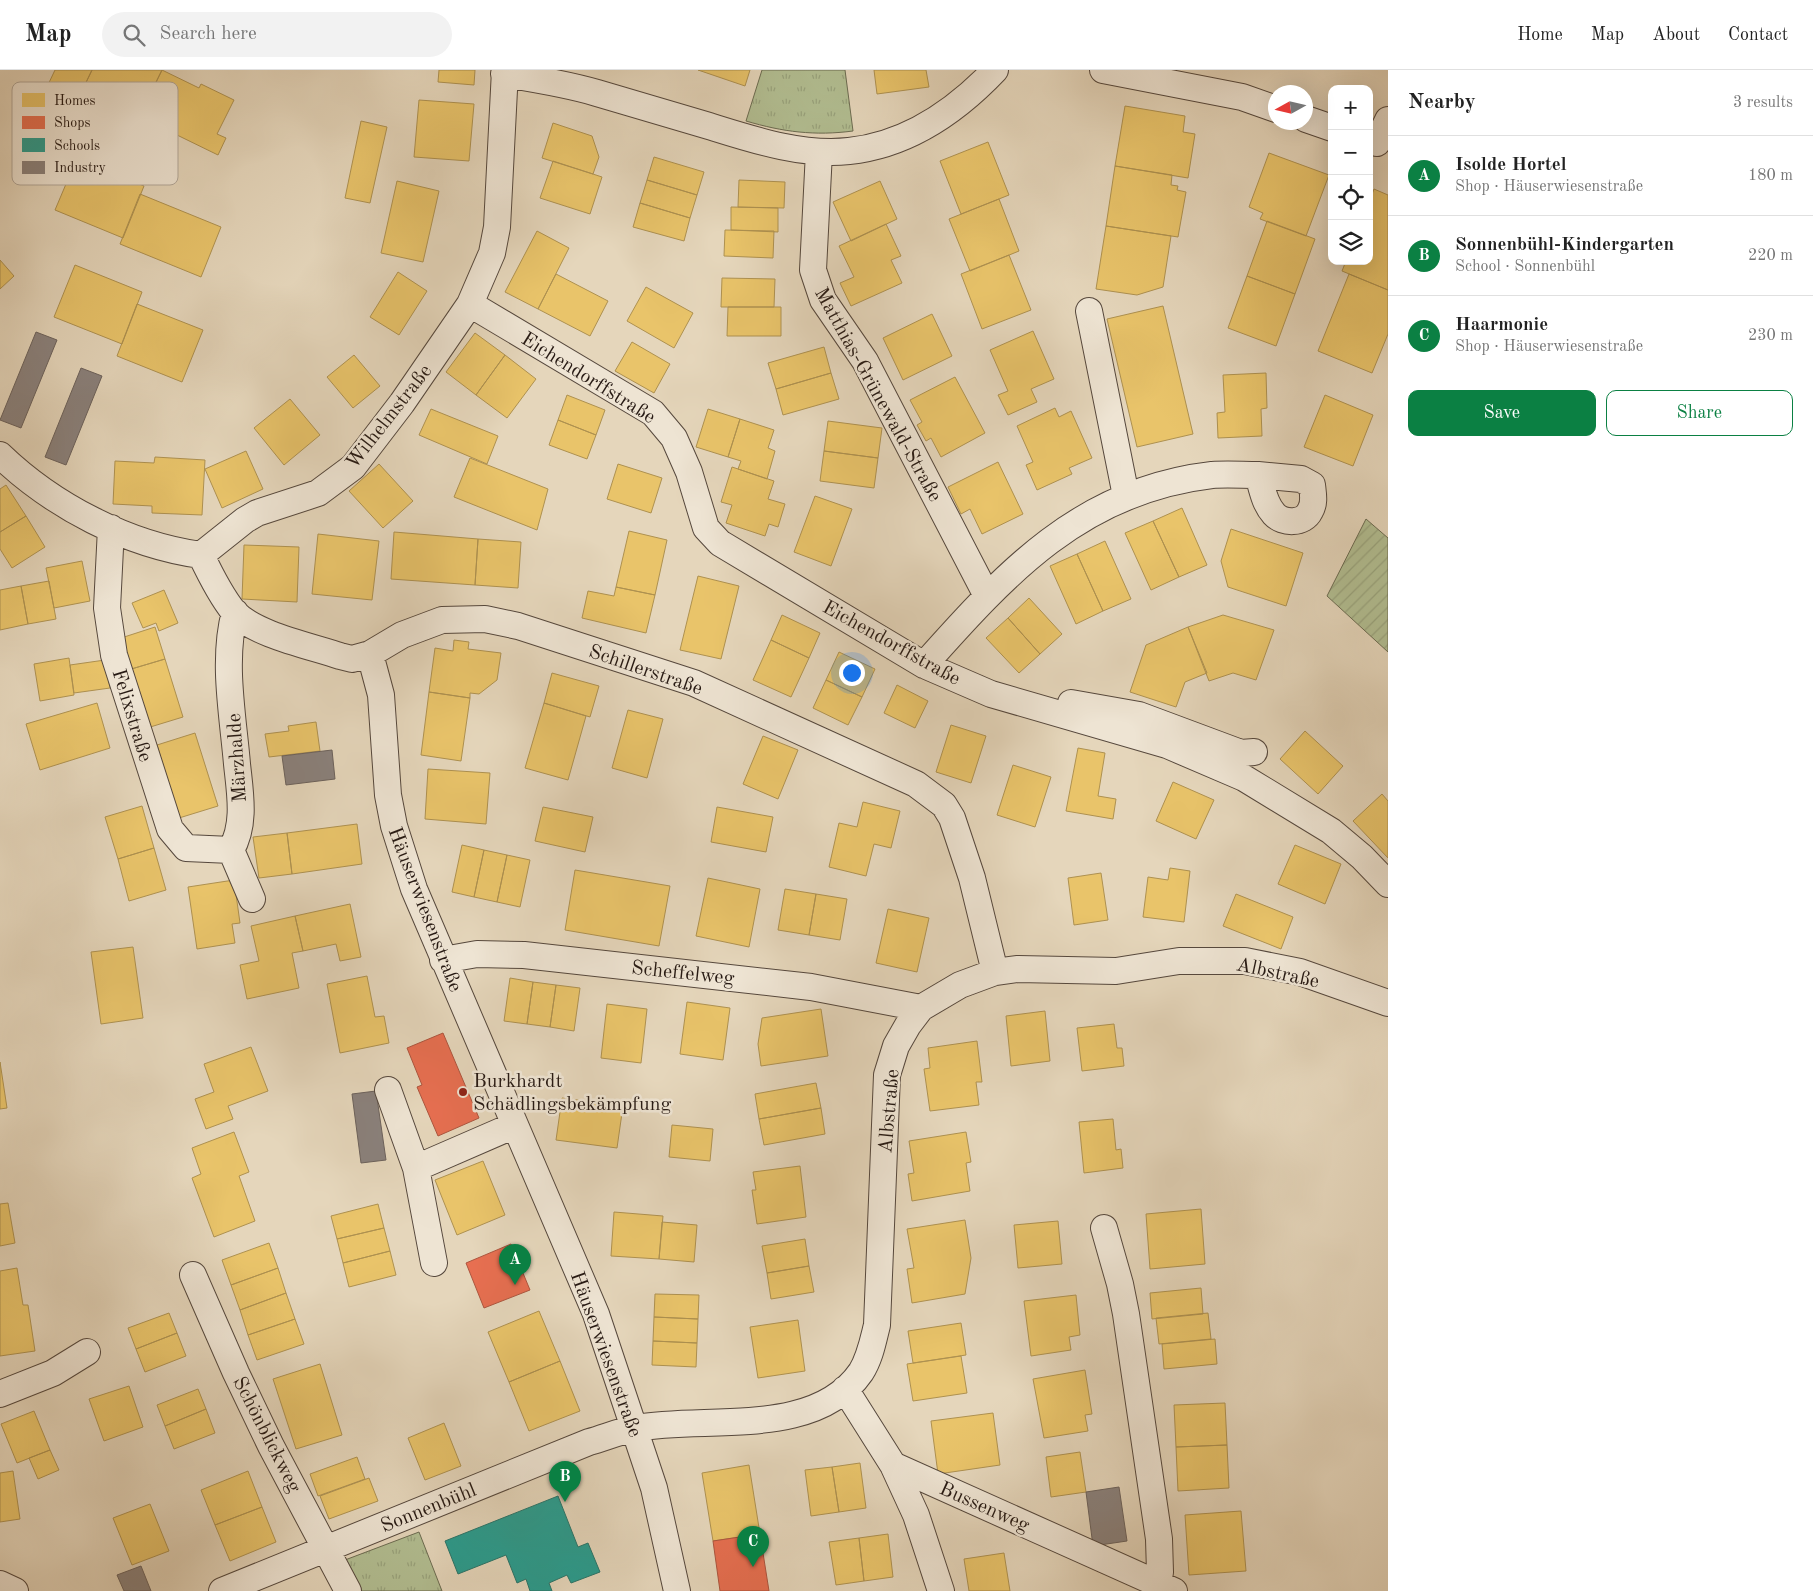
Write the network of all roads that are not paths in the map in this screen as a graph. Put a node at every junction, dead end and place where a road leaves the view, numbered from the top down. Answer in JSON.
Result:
{"nodes":[{"id":1,"x":994,"y":70,"type":"edge"},
{"id":2,"x":1103,"y":70,"type":"edge"},
{"id":3,"x":504,"y":72,"type":"edge"},
{"id":4,"x":1136,"y":73,"type":"edge"},
{"id":5,"x":1268,"y":106,"type":"edge"},
{"id":6,"x":1388,"y":120,"type":"edge"},
{"id":7,"x":1313,"y":121,"type":"edge"},
{"id":8,"x":1328,"y":127,"type":"edge"},
{"id":9,"x":1378,"y":144,"type":"edge"},
{"id":10,"x":819,"y":152,"type":"junction"},
{"id":11,"x":470,"y":304,"type":"junction"},
{"id":12,"x":1089,"y":311,"type":"dead end"},
{"id":13,"x":0,"y":455,"type":"edge"},
{"id":14,"x":1258,"y":475,"type":"dead end"},
{"id":15,"x":1126,"y":496,"type":"junction"},
{"id":16,"x":111,"y":528,"type":"junction"},
{"id":17,"x":201,"y":555,"type":"junction"},
{"id":18,"x":987,"y":596,"type":"junction"},
{"id":19,"x":235,"y":612,"type":"junction"},
{"id":20,"x":370,"y":654,"type":"junction"},
{"id":21,"x":924,"y":665,"type":"junction"},
{"id":22,"x":1030,"y":706,"type":"junction"},
{"id":23,"x":1254,"y":752,"type":"dead end"},
{"id":24,"x":231,"y":850,"type":"junction"},
{"id":25,"x":1388,"y":884,"type":"edge"},
{"id":26,"x":252,"y":899,"type":"dead end"},
{"id":27,"x":443,"y":960,"type":"junction"},
{"id":28,"x":995,"y":972,"type":"junction"},
{"id":29,"x":1388,"y":1003,"type":"edge"},
{"id":30,"x":921,"y":1008,"type":"junction"},
{"id":31,"x":388,"y":1090,"type":"dead end"},
{"id":32,"x":514,"y":1124,"type":"junction"},
{"id":33,"x":416,"y":1168,"type":"junction"},
{"id":34,"x":1104,"y":1228,"type":"dead end"},
{"id":35,"x":434,"y":1263,"type":"dead end"},
{"id":36,"x":193,"y":1275,"type":"dead end"},
{"id":37,"x":87,"y":1352,"type":"dead end"},
{"id":38,"x":846,"y":1389,"type":"junction"},
{"id":39,"x":0,"y":1394,"type":"edge"},
{"id":40,"x":636,"y":1428,"type":"junction"},
{"id":41,"x":893,"y":1465,"type":"junction"},
{"id":42,"x":327,"y":1547,"type":"junction"},
{"id":43,"x":0,"y":1584,"type":"edge"},
{"id":44,"x":1166,"y":1588,"type":"edge"},
{"id":45,"x":15,"y":1591,"type":"edge"},
{"id":46,"x":222,"y":1591,"type":"edge"},
{"id":47,"x":348,"y":1591,"type":"edge"},
{"id":48,"x":677,"y":1591,"type":"edge"},
{"id":49,"x":941,"y":1591,"type":"edge"}],
"edges":[{"from":1,"to":10,"type":"street"},
{"from":2,"to":4,"type":"street"},
{"from":3,"to":10,"type":"street"},
{"from":3,"to":11,"type":"street","name":"Wilhelmstraße"},
{"from":4,"to":5,"type":"street"},
{"from":6,"to":9,"type":"street"},
{"from":7,"to":8,"type":"street"},
{"from":10,"to":18,"type":"street","name":"Matthias-Grünewald-Straße"},
{"from":11,"to":17,"type":"street","name":"Wilhelmstraße"},
{"from":11,"to":21,"type":"street","name":"Eichendorffstraße"},
{"from":12,"to":15,"type":"street"},
{"from":13,"to":16,"type":"street"},
{"from":14,"to":15,"type":"street"},
{"from":15,"to":18,"type":"street"},
{"from":16,"to":17,"type":"street"},
{"from":16,"to":24,"type":"street","name":"Felixstraße"},
{"from":17,"to":19,"type":"street","name":"Schillerstraße"},
{"from":18,"to":21,"type":"street"},
{"from":19,"to":20,"type":"street","name":"Schillerstraße"},
{"from":19,"to":24,"type":"street","name":"Märzhalde"},
{"from":20,"to":27,"type":"street","name":"Häuserwiesenstraße"},
{"from":20,"to":28,"type":"street","name":"Schillerstraße"},
{"from":21,"to":22,"type":"street","name":"Eichendorffstraße"},
{"from":22,"to":23,"type":"street"},
{"from":22,"to":25,"type":"street","name":"Eichendorffstraße"},
{"from":24,"to":26,"type":"street"},
{"from":27,"to":30,"type":"street","name":"Scheffelweg"},
{"from":27,"to":32,"type":"street","name":"Häuserwiesenstraße"},
{"from":28,"to":29,"type":"street","name":"Albstraße"},
{"from":28,"to":30,"type":"street","name":"Albstraße"},
{"from":30,"to":38,"type":"street","name":"Albstraße"},
{"from":31,"to":33,"type":"street"},
{"from":32,"to":33,"type":"street"},
{"from":32,"to":40,"type":"street","name":"Häuserwiesenstraße"},
{"from":33,"to":35,"type":"street"},
{"from":34,"to":44,"type":"street","name":"Bussenweg"},
{"from":36,"to":42,"type":"street","name":"Schönblickweg"},
{"from":37,"to":39,"type":"street"},
{"from":38,"to":40,"type":"street","name":"Albstraße"},
{"from":38,"to":41,"type":"street"},
{"from":40,"to":42,"type":"street","name":"Sonnenbühl"},
{"from":40,"to":48,"type":"street","name":"Häuserwiesenstraße"},
{"from":41,"to":44,"type":"street","name":"Bussenweg"},
{"from":41,"to":49,"type":"street"},
{"from":42,"to":46,"type":"street","name":"Sonnenbühl"},
{"from":42,"to":47,"type":"street","name":"Schönblickweg"},
{"from":43,"to":45,"type":"street"}]}
